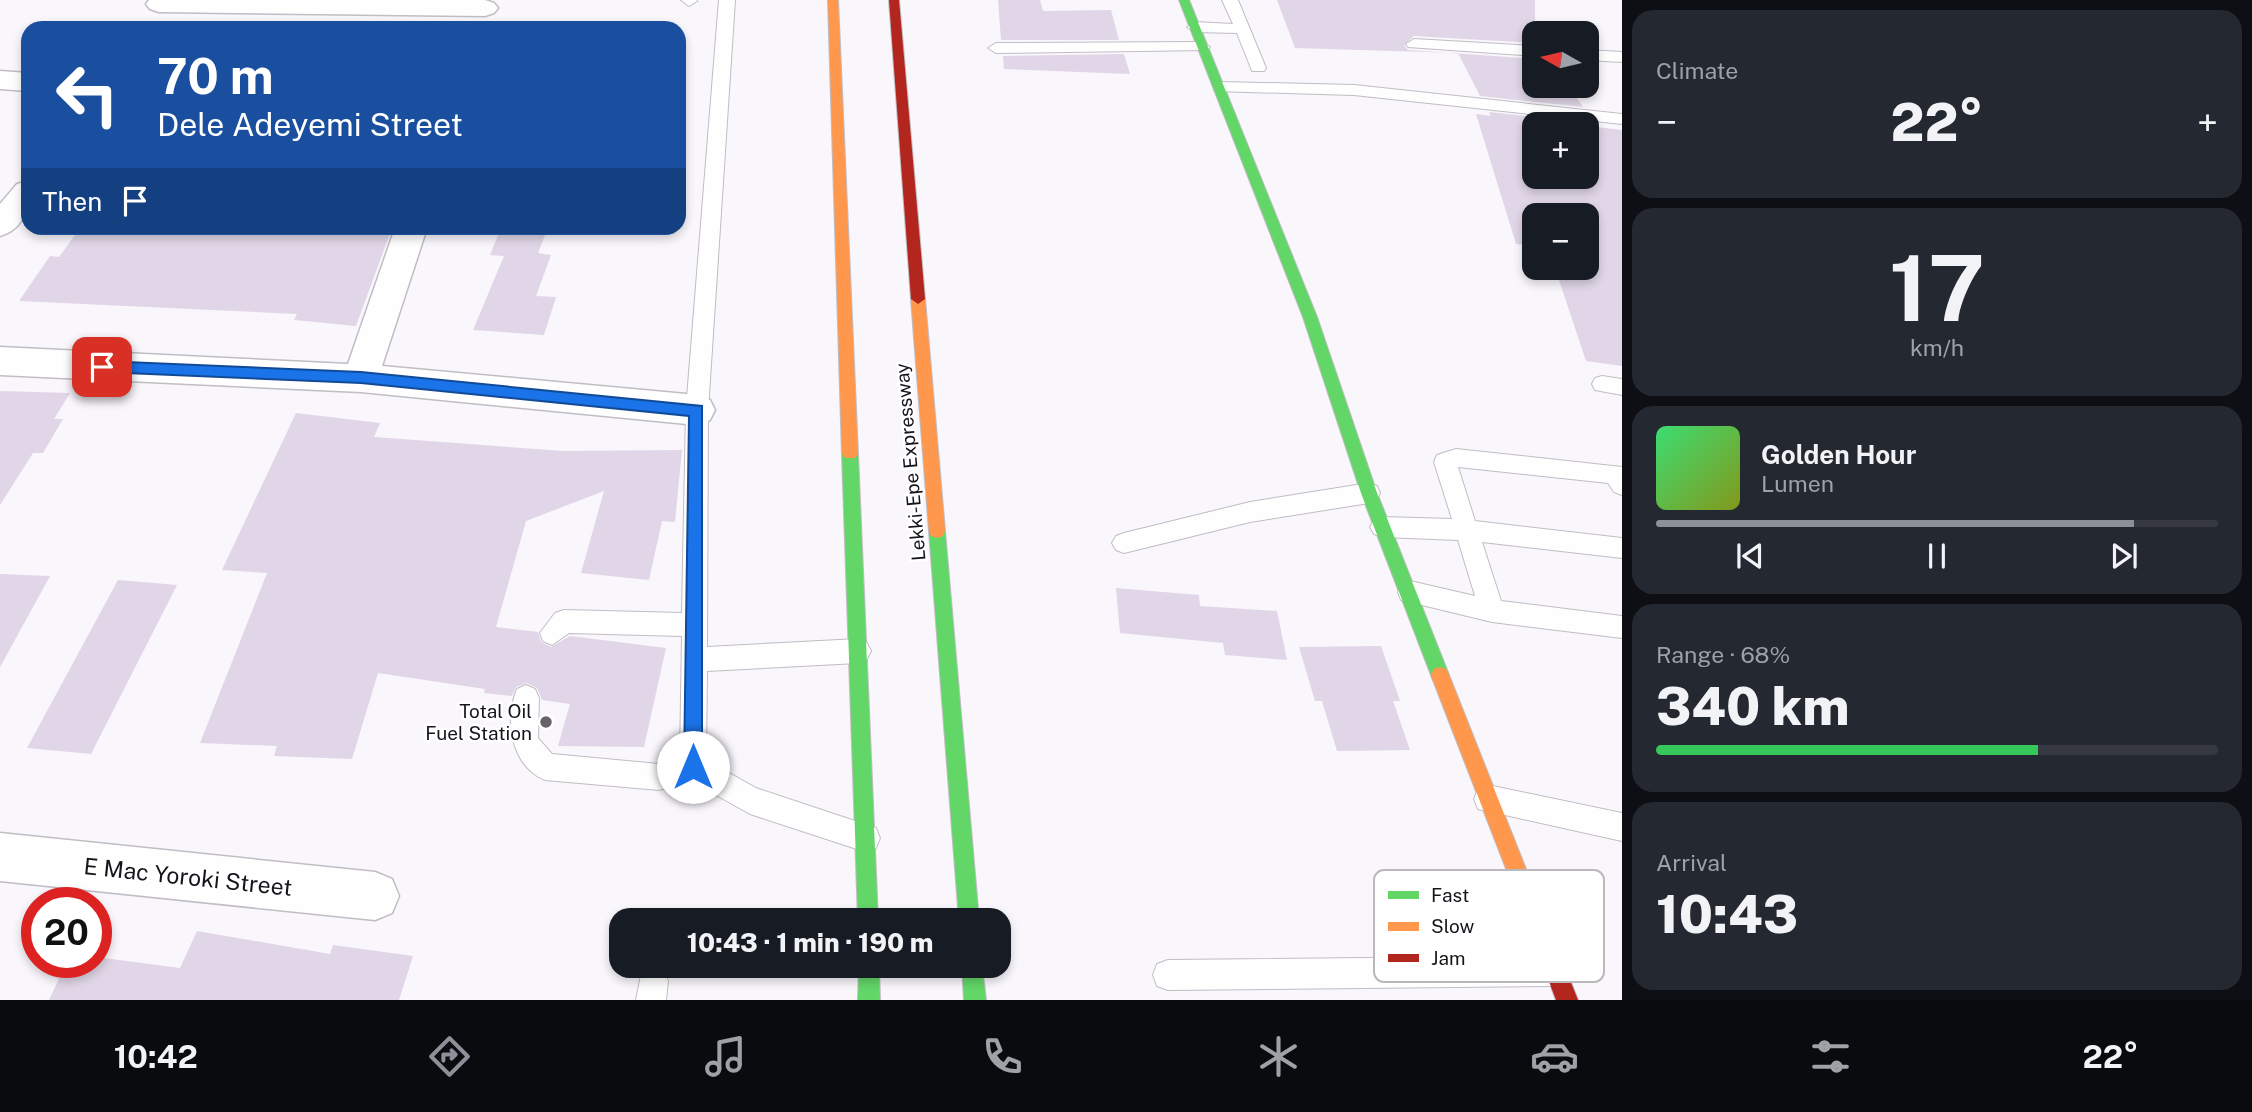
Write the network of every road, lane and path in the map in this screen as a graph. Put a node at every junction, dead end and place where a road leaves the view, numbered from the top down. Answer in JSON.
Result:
{"nodes":[{"id":1,"x":727,"y":0,"type":"edge"},
{"id":2,"x":833,"y":0,"type":"edge"},
{"id":3,"x":894,"y":0,"type":"edge"},
{"id":4,"x":1184,"y":0,"type":"edge"},
{"id":5,"x":1230,"y":0,"type":"edge"},
{"id":6,"x":159,"y":4,"type":"dead end"},
{"id":7,"x":483,"y":12,"type":"edge"},
{"id":8,"x":1195,"y":27,"type":"junction"},
{"id":9,"x":1243,"y":29,"type":"junction"},
{"id":10,"x":1414,"y":44,"type":"dead end"},
{"id":11,"x":1202,"y":47,"type":"junction"},
{"id":12,"x":996,"y":48,"type":"dead end"},
{"id":13,"x":1522,"y":50,"type":"edge"},
{"id":14,"x":1600,"y":56,"type":"edge"},
{"id":15,"x":1622,"y":57,"type":"edge"},
{"id":16,"x":1258,"y":68,"type":"dead end"},
{"id":17,"x":0,"y":80,"type":"edge"},
{"id":18,"x":21,"y":82,"type":"edge"},
{"id":19,"x":1220,"y":87,"type":"junction"},
{"id":20,"x":1622,"y":119,"type":"edge"},
{"id":21,"x":21,"y":200,"type":"edge"},
{"id":22,"x":1247,"y":210,"type":"dead end"},
{"id":23,"x":1277,"y":215,"type":"junction"},
{"id":24,"x":0,"y":226,"type":"edge"},
{"id":25,"x":409,"y":235,"type":"edge"},
{"id":26,"x":0,"y":361,"type":"edge"},
{"id":27,"x":361,"y":378,"type":"junction"},
{"id":28,"x":697,"y":410,"type":"junction"},
{"id":29,"x":1622,"y":485,"type":"edge"},
{"id":30,"x":1368,"y":493,"type":"junction"},
{"id":31,"x":1382,"y":527,"type":"junction"},
{"id":32,"x":1465,"y":530,"type":"junction"},
{"id":33,"x":1124,"y":543,"type":"dead end"},
{"id":34,"x":1622,"y":548,"type":"edge"},
{"id":35,"x":1410,"y":592,"type":"junction"},
{"id":36,"x":1492,"y":611,"type":"junction"},
{"id":37,"x":694,"y":625,"type":"junction"},
{"id":38,"x":1622,"y":627,"type":"edge"},
{"id":39,"x":552,"y":633,"type":"dead end"},
{"id":40,"x":858,"y":651,"type":"junction"},
{"id":41,"x":692,"y":660,"type":"junction"},
{"id":42,"x":526,"y":698,"type":"dead end"},
{"id":43,"x":693,"y":767,"type":"junction"},
{"id":44,"x":1488,"y":799,"type":"junction"},
{"id":45,"x":1622,"y":827,"type":"edge"},
{"id":46,"x":866,"y":838,"type":"junction"},
{"id":47,"x":0,"y":857,"type":"edge"},
{"id":48,"x":1516,"y":870,"type":"edge"},
{"id":49,"x":375,"y":896,"type":"dead end"},
{"id":50,"x":868,"y":908,"type":"edge"},
{"id":51,"x":968,"y":908,"type":"edge"},
{"id":52,"x":1374,"y":973,"type":"edge"},
{"id":53,"x":1168,"y":975,"type":"dead end"},
{"id":54,"x":869,"y":978,"type":"edge"},
{"id":55,"x":973,"y":978,"type":"edge"},
{"id":56,"x":1560,"y":982,"type":"edge"},
{"id":57,"x":869,"y":1000,"type":"edge"},
{"id":58,"x":975,"y":1000,"type":"edge"},
{"id":59,"x":1567,"y":1000,"type":"edge"}],
"edges":[{"from":1,"to":28,"type":"lane"},
{"from":2,"to":40,"type":"main road"},
{"from":3,"to":51,"type":"main road","name":"Lekki-Epe Expressway"},
{"from":4,"to":8,"type":"main road"},
{"from":5,"to":9,"type":"lane"},
{"from":6,"to":7,"type":"street"},
{"from":8,"to":9,"type":"lane"},
{"from":8,"to":11,"type":"main road"},
{"from":9,"to":16,"type":"lane"},
{"from":10,"to":13,"type":"lane"},
{"from":11,"to":12,"type":"lane"},
{"from":11,"to":19,"type":"main road"},
{"from":14,"to":15,"type":"lane"},
{"from":17,"to":18,"type":"street"},
{"from":19,"to":20,"type":"lane"},
{"from":19,"to":23,"type":"main road"},
{"from":21,"to":24,"type":"street"},
{"from":22,"to":23,"type":"lane"},
{"from":23,"to":30,"type":"main road"},
{"from":25,"to":27,"type":"street"},
{"from":26,"to":27,"type":"street"},
{"from":27,"to":28,"type":"street"},
{"from":28,"to":37,"type":"lane"},
{"from":29,"to":32,"type":"lane"},
{"from":30,"to":31,"type":"main road"},
{"from":30,"to":33,"type":"lane"},
{"from":31,"to":32,"type":"lane"},
{"from":31,"to":35,"type":"main road"},
{"from":32,"to":34,"type":"lane"},
{"from":32,"to":36,"type":"lane"},
{"from":35,"to":36,"type":"lane"},
{"from":35,"to":44,"type":"main road"},
{"from":36,"to":38,"type":"lane"},
{"from":37,"to":39,"type":"lane"},
{"from":37,"to":41,"type":"lane"},
{"from":40,"to":41,"type":"lane"},
{"from":40,"to":46,"type":"main road"},
{"from":41,"to":43,"type":"lane"},
{"from":42,"to":43,"type":"lane"},
{"from":43,"to":46,"type":"lane"},
{"from":44,"to":45,"type":"lane"},
{"from":44,"to":48,"type":"main road"},
{"from":46,"to":50,"type":"main road"},
{"from":47,"to":49,"type":"street","name":"E Mac Yoroki Street"},
{"from":52,"to":53,"type":"lane"},
{"from":54,"to":57,"type":"main road"},
{"from":55,"to":58,"type":"main road"},
{"from":56,"to":59,"type":"main road"}]}
